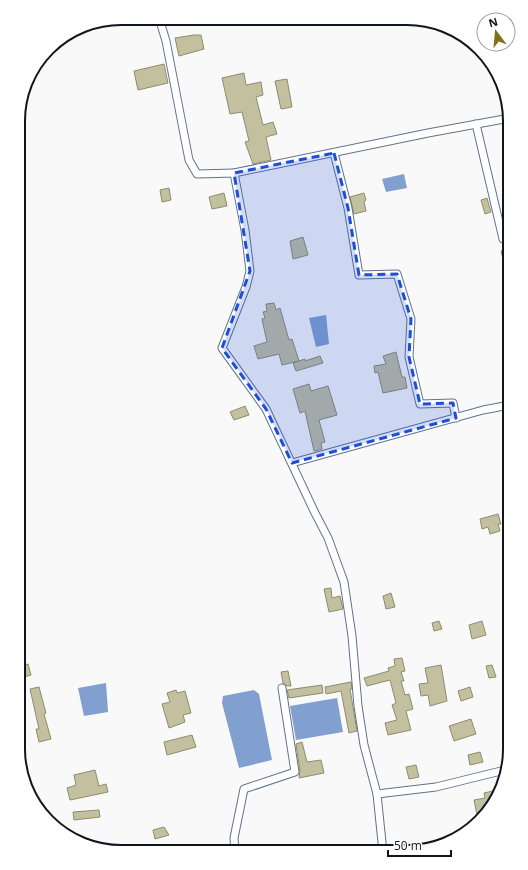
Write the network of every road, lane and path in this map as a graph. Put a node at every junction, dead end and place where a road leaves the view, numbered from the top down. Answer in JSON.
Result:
{"nodes":[{"id":1,"x":161,"y":25,"type":"edge"},
{"id":2,"x":503,"y":119,"type":"edge"},
{"id":3,"x":476,"y":124,"type":"junction"},
{"id":4,"x":334,"y":153,"type":"junction"},
{"id":5,"x":234,"y":174,"type":"junction"},
{"id":6,"x":503,"y":239,"type":"edge"},
{"id":7,"x":503,"y":407,"type":"edge"},
{"id":8,"x":456,"y":418,"type":"junction"},
{"id":9,"x":292,"y":463,"type":"junction"},
{"id":10,"x":282,"y":688,"type":"dead end"},
{"id":11,"x":500,"y":771,"type":"edge"},
{"id":12,"x":377,"y":794,"type":"junction"},
{"id":13,"x":235,"y":845,"type":"edge"},
{"id":14,"x":382,"y":845,"type":"edge"}],
"edges":[{"from":1,"to":5,"type":"street"},
{"from":2,"to":3,"type":"street"},
{"from":3,"to":4,"type":"street"},
{"from":3,"to":6,"type":"street"},
{"from":4,"to":5,"type":"street"},
{"from":4,"to":8,"type":"street"},
{"from":5,"to":9,"type":"street"},
{"from":7,"to":8,"type":"street"},
{"from":8,"to":9,"type":"street"},
{"from":9,"to":12,"type":"street"},
{"from":10,"to":13,"type":"street"},
{"from":11,"to":12,"type":"street"},
{"from":12,"to":14,"type":"street"}]}
